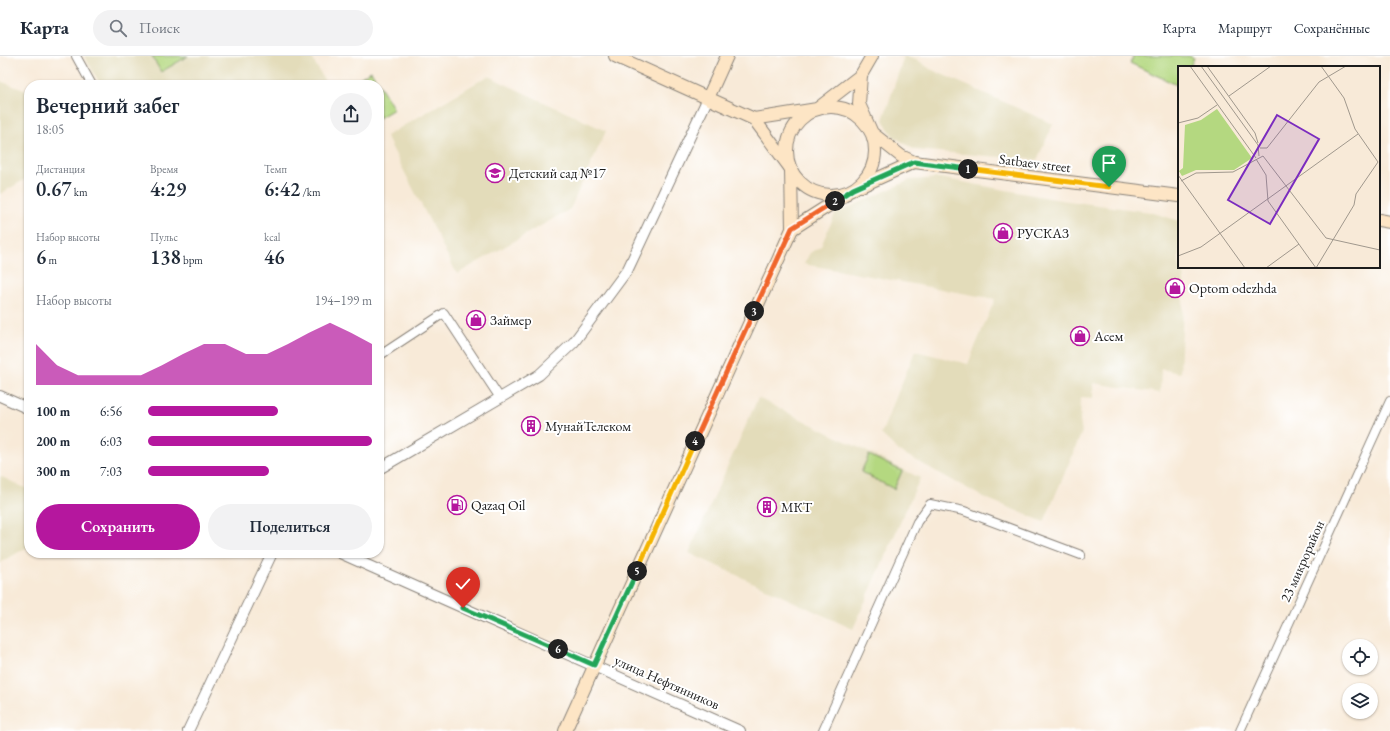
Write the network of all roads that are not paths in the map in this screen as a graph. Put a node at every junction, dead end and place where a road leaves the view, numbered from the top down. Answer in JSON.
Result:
{"nodes":[{"id":1,"x":76,"y":56,"type":"edge"},
{"id":2,"x":615,"y":56,"type":"edge"},
{"id":3,"x":727,"y":56,"type":"edge"},
{"id":4,"x":872,"y":56,"type":"edge"},
{"id":5,"x":861,"y":75,"type":"junction"},
{"id":6,"x":89,"y":80,"type":"edge"},
{"id":7,"x":708,"y":98,"type":"junction"},
{"id":8,"x":817,"y":109,"type":"junction"},
{"id":9,"x":754,"y":119,"type":"junction"},
{"id":10,"x":872,"y":133,"type":"junction"},
{"id":11,"x":914,"y":162,"type":"junction"},
{"id":12,"x":791,"y":169,"type":"junction"},
{"id":13,"x":853,"y":189,"type":"junction"},
{"id":14,"x":1178,"y":196,"type":"edge"},
{"id":15,"x":1380,"y":220,"type":"edge"},
{"id":16,"x":1390,"y":222,"type":"edge"},
{"id":17,"x":792,"y":228,"type":"junction"},
{"id":18,"x":384,"y":353,"type":"edge"},
{"id":19,"x":0,"y":396,"type":"edge"},
{"id":20,"x":500,"y":398,"type":"junction"},
{"id":21,"x":1390,"y":401,"type":"edge"},
{"id":22,"x":24,"y":407,"type":"edge"},
{"id":23,"x":384,"y":466,"type":"edge"},
{"id":24,"x":1081,"y":555,"type":"dead end"},
{"id":25,"x":270,"y":558,"type":"edge"},
{"id":26,"x":351,"y":558,"type":"edge"},
{"id":27,"x":594,"y":665,"type":"junction"},
{"id":28,"x":188,"y":731,"type":"edge"},
{"id":29,"x":565,"y":731,"type":"edge"},
{"id":30,"x":740,"y":731,"type":"edge"},
{"id":31,"x":823,"y":731,"type":"edge"},
{"id":32,"x":1240,"y":731,"type":"edge"}],
"edges":[{"from":1,"to":6,"type":"street"},
{"from":2,"to":7,"type":"main road"},
{"from":3,"to":7,"type":"main road"},
{"from":4,"to":5,"type":"main road"},
{"from":5,"to":8,"type":"main road"},
{"from":5,"to":10,"type":"main road"},
{"from":7,"to":9,"type":"main road"},
{"from":7,"to":20,"type":"street"},
{"from":8,"to":9,"type":"main road"},
{"from":8,"to":10,"type":"main road"},
{"from":8,"to":12,"type":"main road"},
{"from":9,"to":12,"type":"main road"},
{"from":10,"to":11,"type":"main road","name":"Satbaev street"},
{"from":10,"to":13,"type":"main road"},
{"from":11,"to":13,"type":"main road"},
{"from":11,"to":14,"type":"main road","name":"Satbaev street"},
{"from":12,"to":13,"type":"main road"},
{"from":12,"to":17,"type":"main road"},
{"from":13,"to":17,"type":"main road"},
{"from":15,"to":16,"type":"main road"},
{"from":17,"to":27,"type":"main road"},
{"from":18,"to":20,"type":"street"},
{"from":19,"to":22,"type":"street"},
{"from":20,"to":23,"type":"street"},
{"from":21,"to":32,"type":"street","name":"23 микрорайон"},
{"from":24,"to":31,"type":"street"},
{"from":25,"to":28,"type":"street"},
{"from":26,"to":27,"type":"street","name":"улица Нефтянников"},
{"from":27,"to":29,"type":"main road"},
{"from":27,"to":30,"type":"street","name":"улица Нефтянников"}]}
